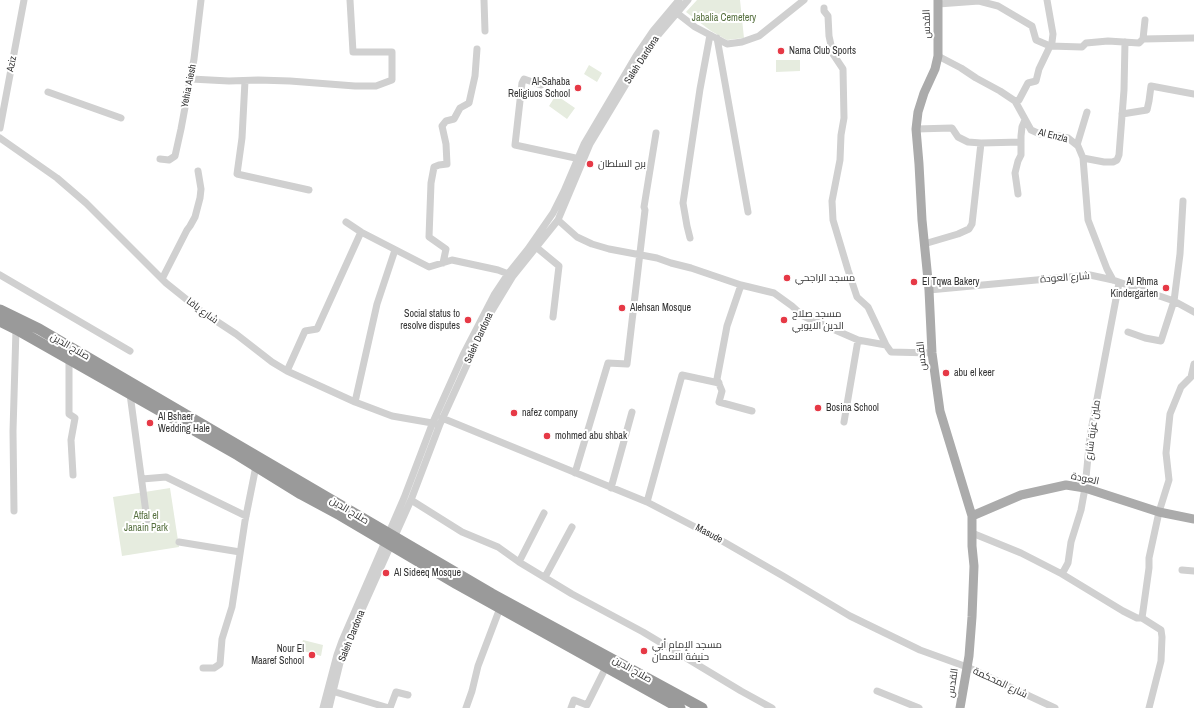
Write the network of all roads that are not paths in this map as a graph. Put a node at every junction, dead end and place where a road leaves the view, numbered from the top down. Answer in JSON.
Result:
{"nodes":[{"id":1,"x":24,"y":0,"type":"edge"},
{"id":2,"x":201,"y":0,"type":"edge"},
{"id":3,"x":350,"y":0,"type":"edge"},
{"id":4,"x":484,"y":0,"type":"edge"},
{"id":5,"x":679,"y":0,"type":"edge"},
{"id":6,"x":688,"y":0,"type":"edge"},
{"id":7,"x":804,"y":0,"type":"edge"},
{"id":8,"x":1047,"y":0,"type":"edge"},
{"id":9,"x":938,"y":2,"type":"edge"},
{"id":10,"x":824,"y":8,"type":"dead end"},
{"id":11,"x":677,"y":13,"type":"junction"},
{"id":12,"x":1145,"y":20,"type":"dead end"},
{"id":13,"x":485,"y":30,"type":"dead end"},
{"id":14,"x":714,"y":37,"type":"junction"},
{"id":15,"x":1194,"y":38,"type":"edge"},
{"id":16,"x":1143,"y":39,"type":"junction"},
{"id":17,"x":1125,"y":42,"type":"junction"},
{"id":18,"x":1050,"y":46,"type":"junction"},
{"id":19,"x":477,"y":49,"type":"dead end"},
{"id":20,"x":938,"y":56,"type":"junction"},
{"id":21,"x":191,"y":79,"type":"junction"},
{"id":22,"x":245,"y":81,"type":"junction"},
{"id":23,"x":541,"y":85,"type":"dead end"},
{"id":24,"x":48,"y":92,"type":"dead end"},
{"id":25,"x":1194,"y":94,"type":"edge"},
{"id":26,"x":1015,"y":102,"type":"junction"},
{"id":27,"x":1087,"y":112,"type":"dead end"},
{"id":28,"x":1122,"y":114,"type":"junction"},
{"id":29,"x":121,"y":118,"type":"dead end"},
{"id":30,"x":1025,"y":120,"type":"junction"},
{"id":31,"x":0,"y":128,"type":"edge"},
{"id":32,"x":916,"y":129,"type":"junction"},
{"id":33,"x":656,"y":133,"type":"dead end"},
{"id":34,"x":0,"y":138,"type":"edge"},
{"id":35,"x":1021,"y":142,"type":"junction"},
{"id":36,"x":981,"y":143,"type":"junction"},
{"id":37,"x":1077,"y":145,"type":"junction"},
{"id":38,"x":1083,"y":158,"type":"junction"},
{"id":39,"x":160,"y":159,"type":"dead end"},
{"id":40,"x":580,"y":159,"type":"junction"},
{"id":41,"x":198,"y":171,"type":"dead end"},
{"id":42,"x":309,"y":190,"type":"dead end"},
{"id":43,"x":1018,"y":194,"type":"dead end"},
{"id":44,"x":1183,"y":201,"type":"dead end"},
{"id":45,"x":748,"y":212,"type":"dead end"},
{"id":46,"x":558,"y":220,"type":"junction"},
{"id":47,"x":346,"y":222,"type":"dead end"},
{"id":48,"x":361,"y":232,"type":"junction"},
{"id":49,"x":690,"y":238,"type":"dead end"},
{"id":50,"x":924,"y":244,"type":"junction"},
{"id":51,"x":536,"y":247,"type":"junction"},
{"id":52,"x":395,"y":250,"type":"junction"},
{"id":53,"x":640,"y":254,"type":"junction"},
{"id":54,"x":443,"y":263,"type":"junction"},
{"id":55,"x":0,"y":275,"type":"edge"},
{"id":56,"x":510,"y":275,"type":"junction"},
{"id":57,"x":162,"y":279,"type":"junction"},
{"id":58,"x":1116,"y":282,"type":"junction"},
{"id":59,"x":741,"y":285,"type":"junction"},
{"id":60,"x":929,"y":290,"type":"junction"},
{"id":61,"x":1174,"y":301,"type":"junction"},
{"id":62,"x":0,"y":310,"type":"edge"},
{"id":63,"x":1194,"y":312,"type":"edge"},
{"id":64,"x":553,"y":317,"type":"dead end"},
{"id":65,"x":0,"y":321,"type":"edge"},
{"id":66,"x":16,"y":329,"type":"junction"},
{"id":67,"x":1128,"y":332,"type":"dead end"},
{"id":68,"x":858,"y":340,"type":"junction"},
{"id":69,"x":886,"y":345,"type":"junction"},
{"id":70,"x":130,"y":351,"type":"dead end"},
{"id":71,"x":932,"y":353,"type":"junction"},
{"id":72,"x":69,"y":359,"type":"junction"},
{"id":73,"x":1194,"y":364,"type":"edge"},
{"id":74,"x":95,"y":368,"type":"junction"},
{"id":75,"x":287,"y":371,"type":"junction"},
{"id":76,"x":719,"y":383,"type":"junction"},
{"id":77,"x":130,"y":394,"type":"junction"},
{"id":78,"x":355,"y":402,"type":"junction"},
{"id":79,"x":752,"y":411,"type":"dead end"},
{"id":80,"x":632,"y":412,"type":"dead end"},
{"id":81,"x":438,"y":422,"type":"junction"},
{"id":82,"x":844,"y":422,"type":"dead end"},
{"id":83,"x":256,"y":466,"type":"junction"},
{"id":84,"x":575,"y":472,"type":"junction"},
{"id":85,"x":73,"y":475,"type":"dead end"},
{"id":86,"x":142,"y":479,"type":"junction"},
{"id":87,"x":611,"y":488,"type":"junction"},
{"id":88,"x":1086,"y":488,"type":"junction"},
{"id":89,"x":411,"y":500,"type":"junction"},
{"id":90,"x":647,"y":502,"type":"junction"},
{"id":91,"x":14,"y":511,"type":"dead end"},
{"id":92,"x":1159,"y":512,"type":"junction"},
{"id":93,"x":544,"y":513,"type":"dead end"},
{"id":94,"x":246,"y":516,"type":"junction"},
{"id":95,"x":972,"y":516,"type":"junction"},
{"id":96,"x":1194,"y":519,"type":"edge"},
{"id":97,"x":147,"y":520,"type":"dead end"},
{"id":98,"x":572,"y":527,"type":"dead end"},
{"id":99,"x":972,"y":532,"type":"junction"},
{"id":100,"x":389,"y":539,"type":"junction"},
{"id":101,"x":180,"y":542,"type":"dead end"},
{"id":102,"x":240,"y":552,"type":"junction"},
{"id":103,"x":519,"y":562,"type":"junction"},
{"id":104,"x":1182,"y":570,"type":"dead end"},
{"id":105,"x":1194,"y":571,"type":"edge"},
{"id":106,"x":1062,"y":574,"type":"junction"},
{"id":107,"x":545,"y":577,"type":"junction"},
{"id":108,"x":500,"y":608,"type":"junction"},
{"id":109,"x":1142,"y":618,"type":"junction"},
{"id":110,"x":606,"y":667,"type":"junction"},
{"id":111,"x":967,"y":667,"type":"junction"},
{"id":112,"x":203,"y":668,"type":"dead end"},
{"id":113,"x":332,"y":691,"type":"junction"},
{"id":114,"x":877,"y":691,"type":"dead end"},
{"id":115,"x":408,"y":695,"type":"dead end"},
{"id":116,"x":667,"y":705,"type":"edge"},
{"id":117,"x":323,"y":708,"type":"edge"},
{"id":118,"x":329,"y":708,"type":"edge"},
{"id":119,"x":390,"y":708,"type":"edge"},
{"id":120,"x":466,"y":708,"type":"edge"},
{"id":121,"x":571,"y":708,"type":"edge"},
{"id":122,"x":680,"y":708,"type":"edge"},
{"id":123,"x":702,"y":708,"type":"edge"},
{"id":124,"x":772,"y":708,"type":"edge"},
{"id":125,"x":919,"y":708,"type":"edge"},
{"id":126,"x":960,"y":708,"type":"edge"},
{"id":127,"x":1055,"y":708,"type":"edge"},
{"id":128,"x":1148,"y":708,"type":"edge"}],
"edges":[{"from":1,"to":31,"type":"street","name":"Aziz"},
{"from":2,"to":21,"type":"street","name":"Yehia Aiesh"},
{"from":3,"to":22,"type":"street"},
{"from":4,"to":13,"type":"street"},
{"from":5,"to":40,"type":"street","name":"Saleh Dardona"},
{"from":6,"to":11,"type":"street","name":"Saleh Dardona"},
{"from":7,"to":14,"type":"street"},
{"from":8,"to":18,"type":"street"},
{"from":9,"to":18,"type":"street"},
{"from":9,"to":20,"type":"main road","name":"القدس"},
{"from":10,"to":69,"type":"street"},
{"from":11,"to":14,"type":"street"},
{"from":11,"to":40,"type":"street","name":"Saleh Dardona"},
{"from":12,"to":16,"type":"street"},
{"from":14,"to":45,"type":"street"},
{"from":14,"to":49,"type":"street"},
{"from":15,"to":16,"type":"street"},
{"from":16,"to":17,"type":"street"},
{"from":17,"to":18,"type":"street"},
{"from":17,"to":28,"type":"street"},
{"from":18,"to":26,"type":"street"},
{"from":19,"to":54,"type":"street"},
{"from":20,"to":26,"type":"street","name":"Al Enzla"},
{"from":20,"to":32,"type":"main road","name":"القدس"},
{"from":21,"to":22,"type":"street"},
{"from":21,"to":39,"type":"street","name":"Yehia Aiesh"},
{"from":22,"to":42,"type":"street"},
{"from":23,"to":40,"type":"street"},
{"from":24,"to":29,"type":"street"},
{"from":25,"to":28,"type":"street"},
{"from":26,"to":30,"type":"street","name":"Al Enzla"},
{"from":27,"to":37,"type":"street"},
{"from":28,"to":38,"type":"street"},
{"from":30,"to":35,"type":"street"},
{"from":30,"to":37,"type":"street","name":"Al Enzla"},
{"from":32,"to":36,"type":"street"},
{"from":32,"to":50,"type":"main road","name":"القدس"},
{"from":33,"to":53,"type":"street"},
{"from":34,"to":57,"type":"street","name":"شارع يافا"},
{"from":35,"to":36,"type":"street"},
{"from":35,"to":43,"type":"street"},
{"from":36,"to":50,"type":"street"},
{"from":37,"to":38,"type":"street","name":"Al Enzla"},
{"from":38,"to":58,"type":"street","name":"Al Enzla"},
{"from":40,"to":46,"type":"street","name":"Saleh Dardona"},
{"from":40,"to":56,"type":"street","name":"Saleh Dardona"},
{"from":41,"to":57,"type":"street"},
{"from":44,"to":61,"type":"street"},
{"from":46,"to":51,"type":"street","name":"Saleh Dardona"},
{"from":46,"to":53,"type":"street"},
{"from":47,"to":48,"type":"street"},
{"from":48,"to":52,"type":"street"},
{"from":48,"to":75,"type":"street"},
{"from":50,"to":60,"type":"main road","name":"القدس"},
{"from":51,"to":56,"type":"street","name":"Saleh Dardona"},
{"from":51,"to":64,"type":"street"},
{"from":52,"to":54,"type":"street"},
{"from":52,"to":78,"type":"street"},
{"from":53,"to":59,"type":"street"},
{"from":53,"to":84,"type":"street"},
{"from":54,"to":56,"type":"street"},
{"from":55,"to":70,"type":"street"},
{"from":56,"to":81,"type":"street","name":"Saleh Dardona"},
{"from":57,"to":75,"type":"street","name":"شارع يافا"},
{"from":58,"to":60,"type":"street","name":"شارع العودة"},
{"from":58,"to":61,"type":"street","name":"شارع العودة"},
{"from":58,"to":88,"type":"street","name":"ملين عزبة شارع"},
{"from":59,"to":68,"type":"street"},
{"from":59,"to":76,"type":"street"},
{"from":60,"to":71,"type":"main road","name":"القدس"},
{"from":61,"to":63,"type":"street","name":"شارع العودة"},
{"from":61,"to":67,"type":"street"},
{"from":62,"to":74,"type":"highway","name":"صلاح الدين"},
{"from":65,"to":66,"type":"highway","name":"صلاح الدين"},
{"from":66,"to":72,"type":"highway","name":"صلاح الدين"},
{"from":66,"to":91,"type":"street"},
{"from":68,"to":69,"type":"street"},
{"from":68,"to":82,"type":"street"},
{"from":69,"to":71,"type":"street"},
{"from":71,"to":95,"type":"main road","name":"القدس"},
{"from":72,"to":74,"type":"highway","name":"صلاح الدين"},
{"from":72,"to":85,"type":"street"},
{"from":73,"to":92,"type":"street"},
{"from":74,"to":77,"type":"highway","name":"صلاح الدين"},
{"from":74,"to":100,"type":"highway","name":"صلاح الدين"},
{"from":75,"to":78,"type":"street","name":"شارع يافا"},
{"from":76,"to":79,"type":"street"},
{"from":76,"to":90,"type":"street"},
{"from":77,"to":83,"type":"highway","name":"صلاح الدين"},
{"from":77,"to":86,"type":"street"},
{"from":78,"to":81,"type":"street","name":"شارع يافا"},
{"from":80,"to":87,"type":"street"},
{"from":81,"to":84,"type":"street","name":"Masude"},
{"from":81,"to":89,"type":"street","name":"Saleh Dardona"},
{"from":81,"to":100,"type":"street","name":"Saleh Dardona"},
{"from":83,"to":94,"type":"street"},
{"from":83,"to":100,"type":"highway","name":"صلاح الدين"},
{"from":84,"to":87,"type":"street","name":"Masude"},
{"from":86,"to":94,"type":"street"},
{"from":86,"to":97,"type":"street"},
{"from":87,"to":90,"type":"street","name":"Masude"},
{"from":88,"to":92,"type":"main road","name":"العودة"},
{"from":88,"to":95,"type":"main road","name":"العودة"},
{"from":88,"to":106,"type":"street","name":"ملين عزبة شارع"},
{"from":89,"to":100,"type":"street","name":"Saleh Dardona"},
{"from":89,"to":103,"type":"street"},
{"from":90,"to":111,"type":"street","name":"Masude"},
{"from":92,"to":96,"type":"main road","name":"العودة"},
{"from":92,"to":109,"type":"street"},
{"from":93,"to":103,"type":"street"},
{"from":94,"to":102,"type":"street"},
{"from":95,"to":99,"type":"main road","name":"القدس"},
{"from":98,"to":107,"type":"street"},
{"from":99,"to":106,"type":"street"},
{"from":99,"to":111,"type":"main road","name":"القدس"},
{"from":100,"to":108,"type":"highway","name":"صلاح الدين"},
{"from":100,"to":113,"type":"street","name":"Saleh Dardona"},
{"from":100,"to":117,"type":"street","name":"Saleh Dardona"},
{"from":100,"to":123,"type":"highway","name":"صلاح الدين"},
{"from":101,"to":102,"type":"street"},
{"from":102,"to":112,"type":"street"},
{"from":103,"to":107,"type":"street"},
{"from":104,"to":105,"type":"street"},
{"from":106,"to":109,"type":"street"},
{"from":107,"to":124,"type":"street"},
{"from":108,"to":110,"type":"highway","name":"صلاح الدين"},
{"from":108,"to":120,"type":"street"},
{"from":109,"to":128,"type":"street"},
{"from":110,"to":116,"type":"highway","name":"صلاح الدين"},
{"from":110,"to":121,"type":"street"},
{"from":111,"to":126,"type":"main road","name":"القدس"},
{"from":111,"to":127,"type":"street","name":"شارع المحكمة"},
{"from":113,"to":118,"type":"street","name":"Saleh Dardona"},
{"from":113,"to":119,"type":"street"},
{"from":114,"to":125,"type":"street"},
{"from":115,"to":119,"type":"street"},
{"from":116,"to":122,"type":"highway","name":"صلاح الدين"}]}
